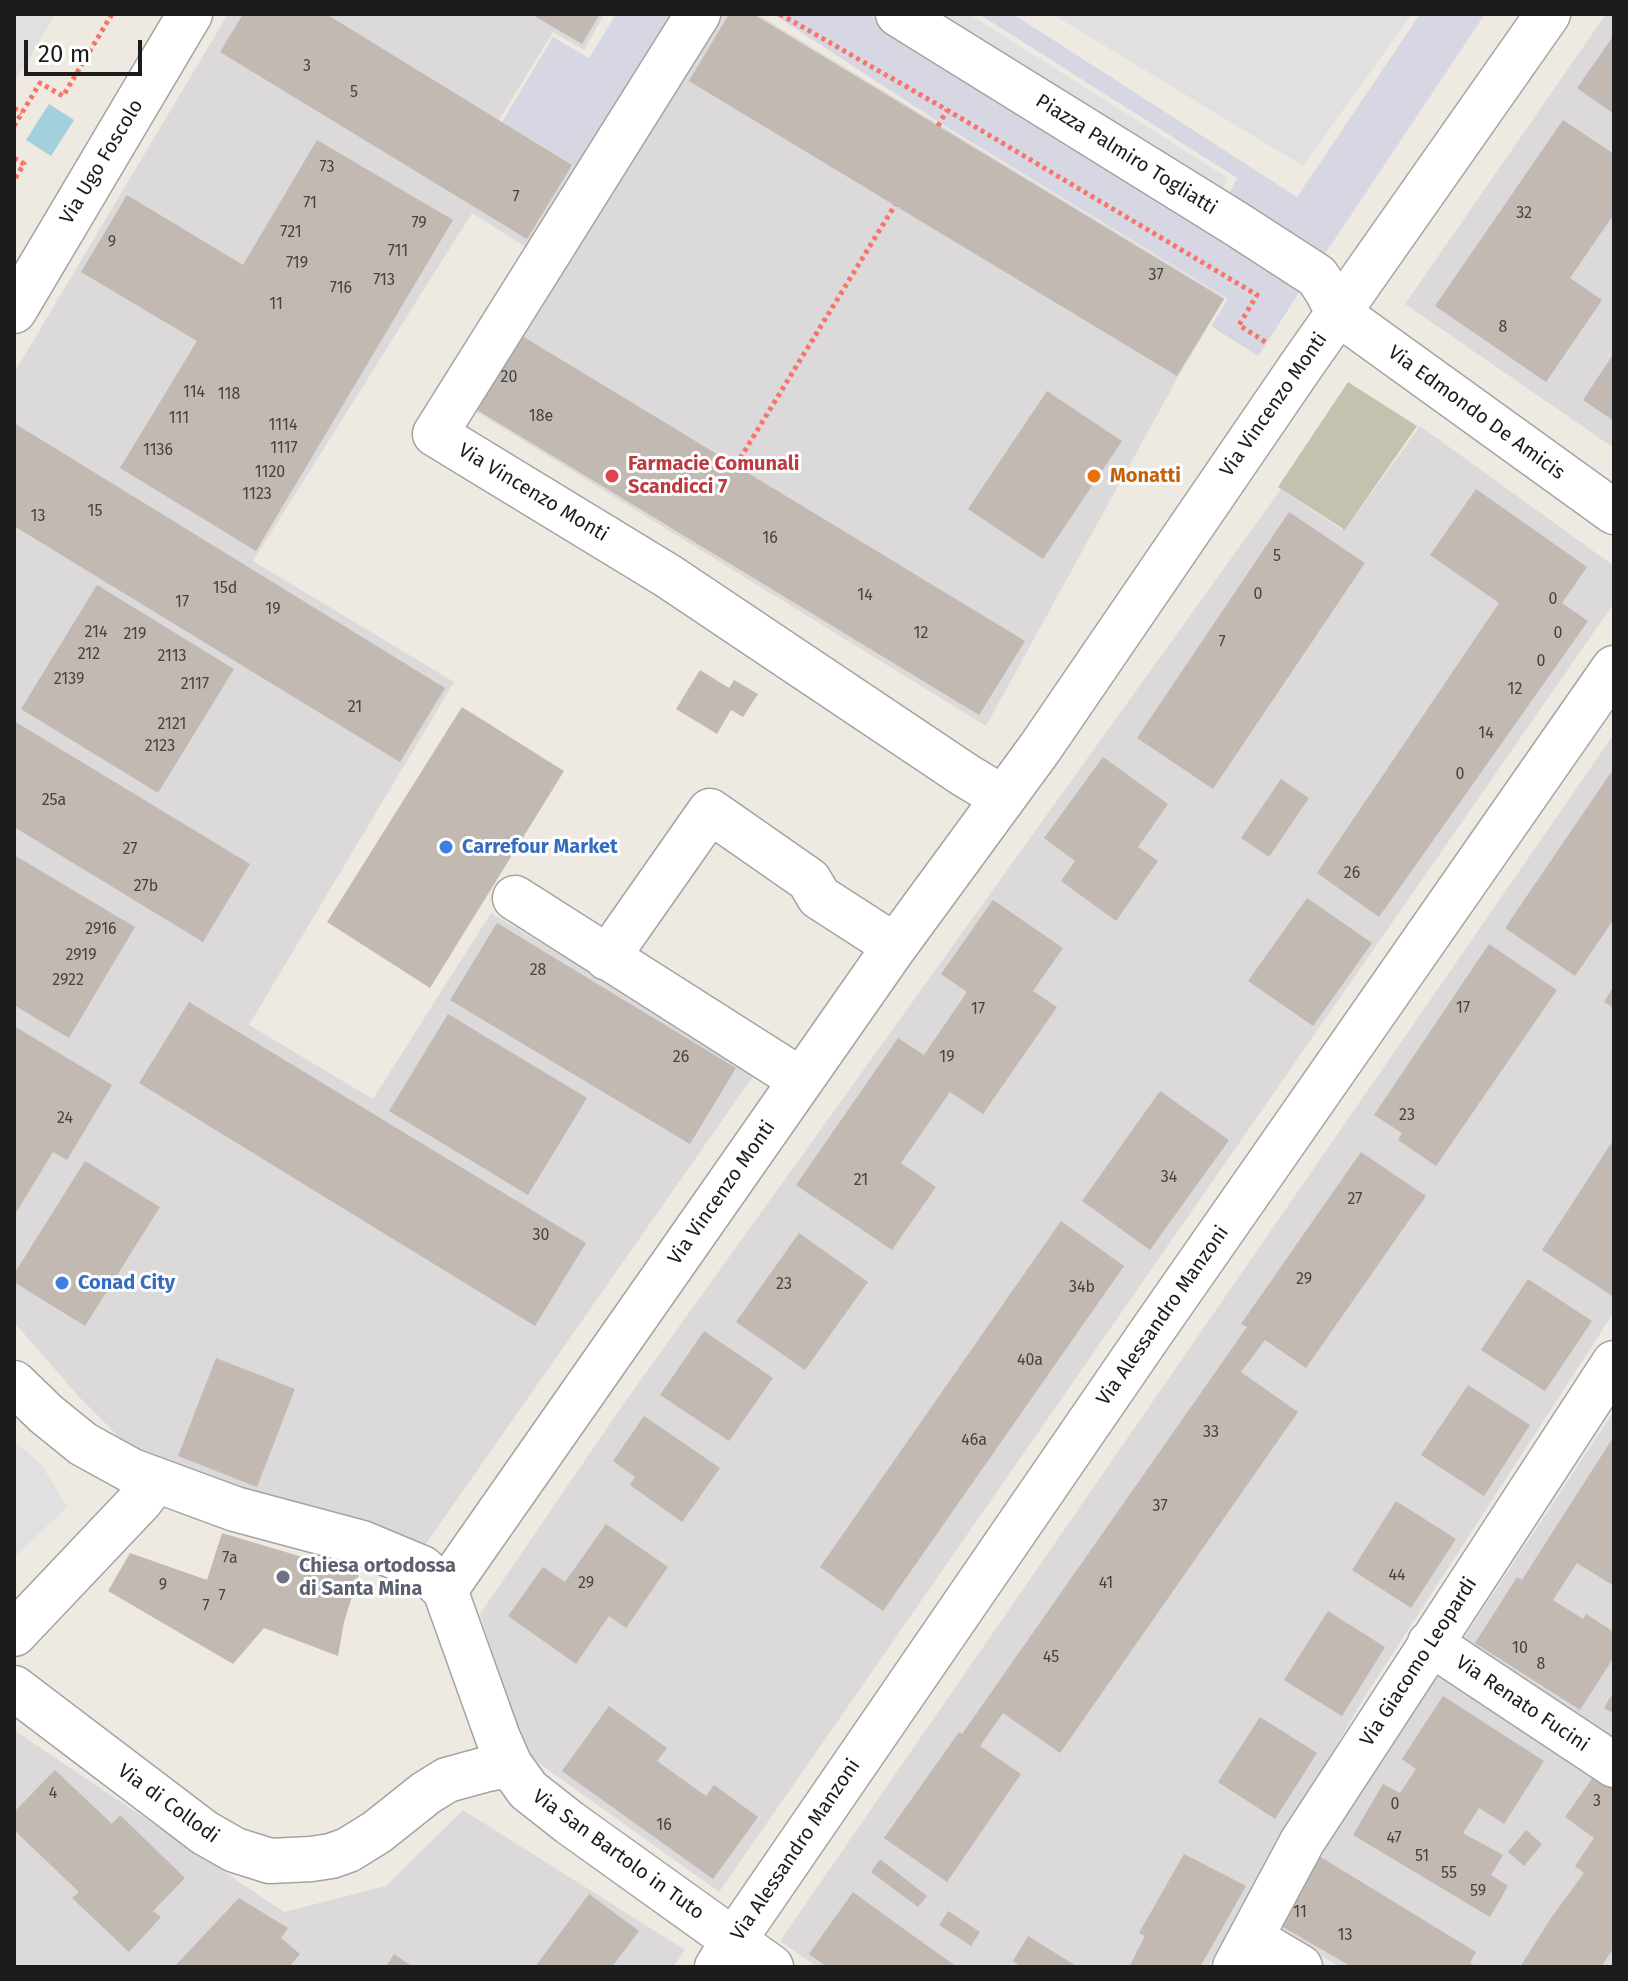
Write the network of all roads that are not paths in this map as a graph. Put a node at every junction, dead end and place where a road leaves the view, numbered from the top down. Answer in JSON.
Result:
{"nodes":[{"id":1,"x":190,"y":14,"type":"edge"},
{"id":2,"x":698,"y":14,"type":"edge"},
{"id":3,"x":898,"y":14,"type":"edge"},
{"id":4,"x":1548,"y":14,"type":"edge"},
{"id":5,"x":14,"y":311,"type":"edge"},
{"id":6,"x":1338,"y":313,"type":"junction"},
{"id":7,"x":1614,"y":512,"type":"edge"},
{"id":8,"x":1614,"y":668,"type":"edge"},
{"id":9,"x":1003,"y":798,"type":"junction"},
{"id":10,"x":515,"y":898,"type":"dead end"},
{"id":11,"x":895,"y":946,"type":"junction"},
{"id":12,"x":607,"y":958,"type":"junction"},
{"id":13,"x":801,"y":1080,"type":"junction"},
{"id":14,"x":1614,"y":1363,"type":"edge"},
{"id":15,"x":14,"y":1383,"type":"edge"},
{"id":16,"x":156,"y":1480,"type":"junction"},
{"id":17,"x":445,"y":1590,"type":"junction"},
{"id":18,"x":14,"y":1634,"type":"edge"},
{"id":19,"x":1430,"y":1643,"type":"junction"},
{"id":20,"x":14,"y":1688,"type":"edge"},
{"id":21,"x":510,"y":1765,"type":"junction"},
{"id":22,"x":1614,"y":1765,"type":"edge"},
{"id":23,"x":1243,"y":1953,"type":"edge"},
{"id":24,"x":725,"y":1954,"type":"edge"},
{"id":25,"x":771,"y":1967,"type":"edge"},
{"id":26,"x":1300,"y":1967,"type":"edge"}],
"edges":[{"from":1,"to":5,"type":"street","name":"Via Ugo Foscolo"},
{"from":2,"to":9,"type":"street","name":"Via Vincenzo Monti"},
{"from":3,"to":6,"type":"street","name":"Piazza Palmiro Togliatti"},
{"from":4,"to":6,"type":"street","name":"Via Vincenzo Monti"},
{"from":6,"to":7,"type":"street","name":"Via Edmondo De Amicis"},
{"from":6,"to":9,"type":"street","name":"Via Vincenzo Monti"},
{"from":8,"to":24,"type":"street","name":"Via Alessandro Manzoni"},
{"from":9,"to":11,"type":"street","name":"Via Vincenzo Monti"},
{"from":10,"to":12,"type":"street"},
{"from":11,"to":12,"type":"street"},
{"from":11,"to":13,"type":"street","name":"Via Vincenzo Monti"},
{"from":12,"to":13,"type":"street"},
{"from":13,"to":17,"type":"street","name":"Via Vincenzo Monti"},
{"from":14,"to":19,"type":"street","name":"Via Giacomo Leopardi"},
{"from":15,"to":16,"type":"street"},
{"from":16,"to":17,"type":"street"},
{"from":16,"to":18,"type":"street"},
{"from":17,"to":21,"type":"street","name":"Via San Bartolo in Tuto"},
{"from":19,"to":22,"type":"street","name":"Via Renato Fucini"},
{"from":19,"to":23,"type":"street","name":"Via Giacomo Leopardi"},
{"from":20,"to":21,"type":"street","name":"Via di Collodi"},
{"from":21,"to":24,"type":"street","name":"Via San Bartolo in Tuto"},
{"from":23,"to":26,"type":"street"},
{"from":24,"to":25,"type":"street","name":"Via San Bartolo in Tuto"}]}
